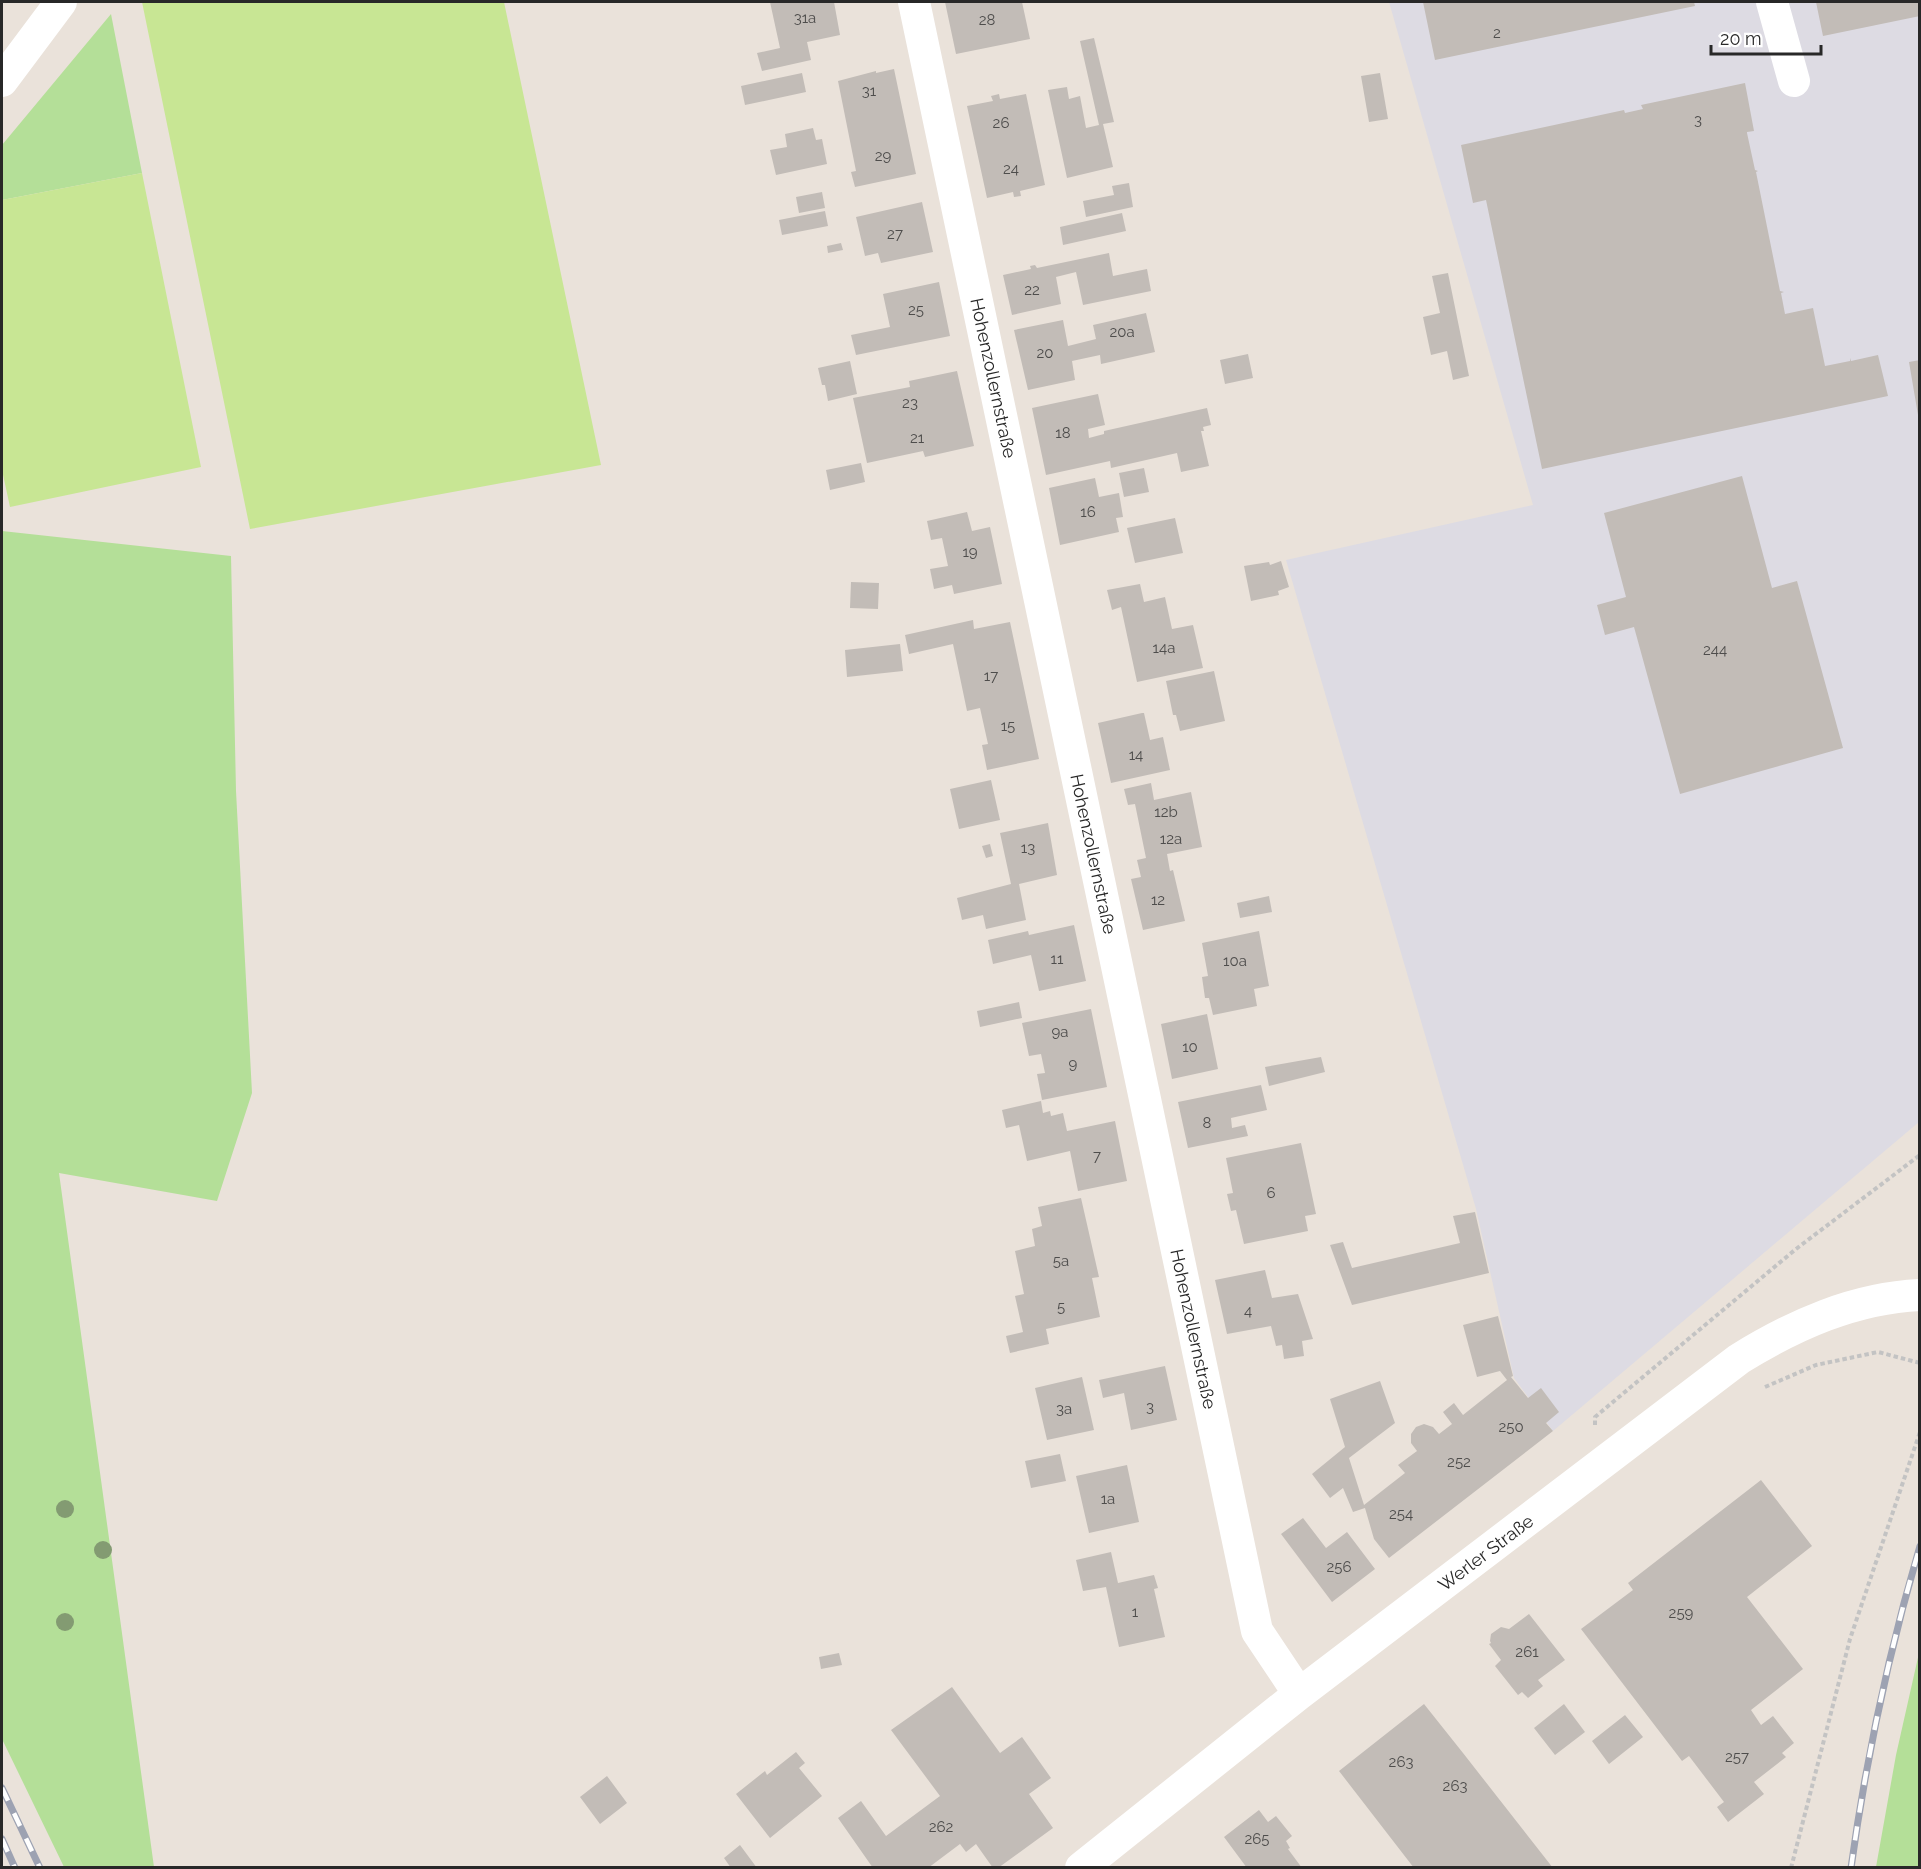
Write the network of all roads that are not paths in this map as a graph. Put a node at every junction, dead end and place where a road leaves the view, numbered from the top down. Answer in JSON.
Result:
{"nodes":[{"id":1,"x":61,"y":2,"type":"edge"},
{"id":2,"x":914,"y":2,"type":"edge"},
{"id":3,"x":1772,"y":2,"type":"edge"},
{"id":4,"x":2,"y":81,"type":"edge"},
{"id":5,"x":1794,"y":81,"type":"dead end"},
{"id":6,"x":1920,"y":1295,"type":"edge"},
{"id":7,"x":1299,"y":1694,"type":"junction"},
{"id":8,"x":1082,"y":1868,"type":"edge"}],
"edges":[{"from":1,"to":4,"type":"street"},
{"from":2,"to":7,"type":"street","name":"Hohenzollernstraße"},
{"from":3,"to":5,"type":"street"},
{"from":6,"to":7,"type":"street","name":"Werler Straße"},
{"from":7,"to":8,"type":"street","name":"Werler Straße"}]}
